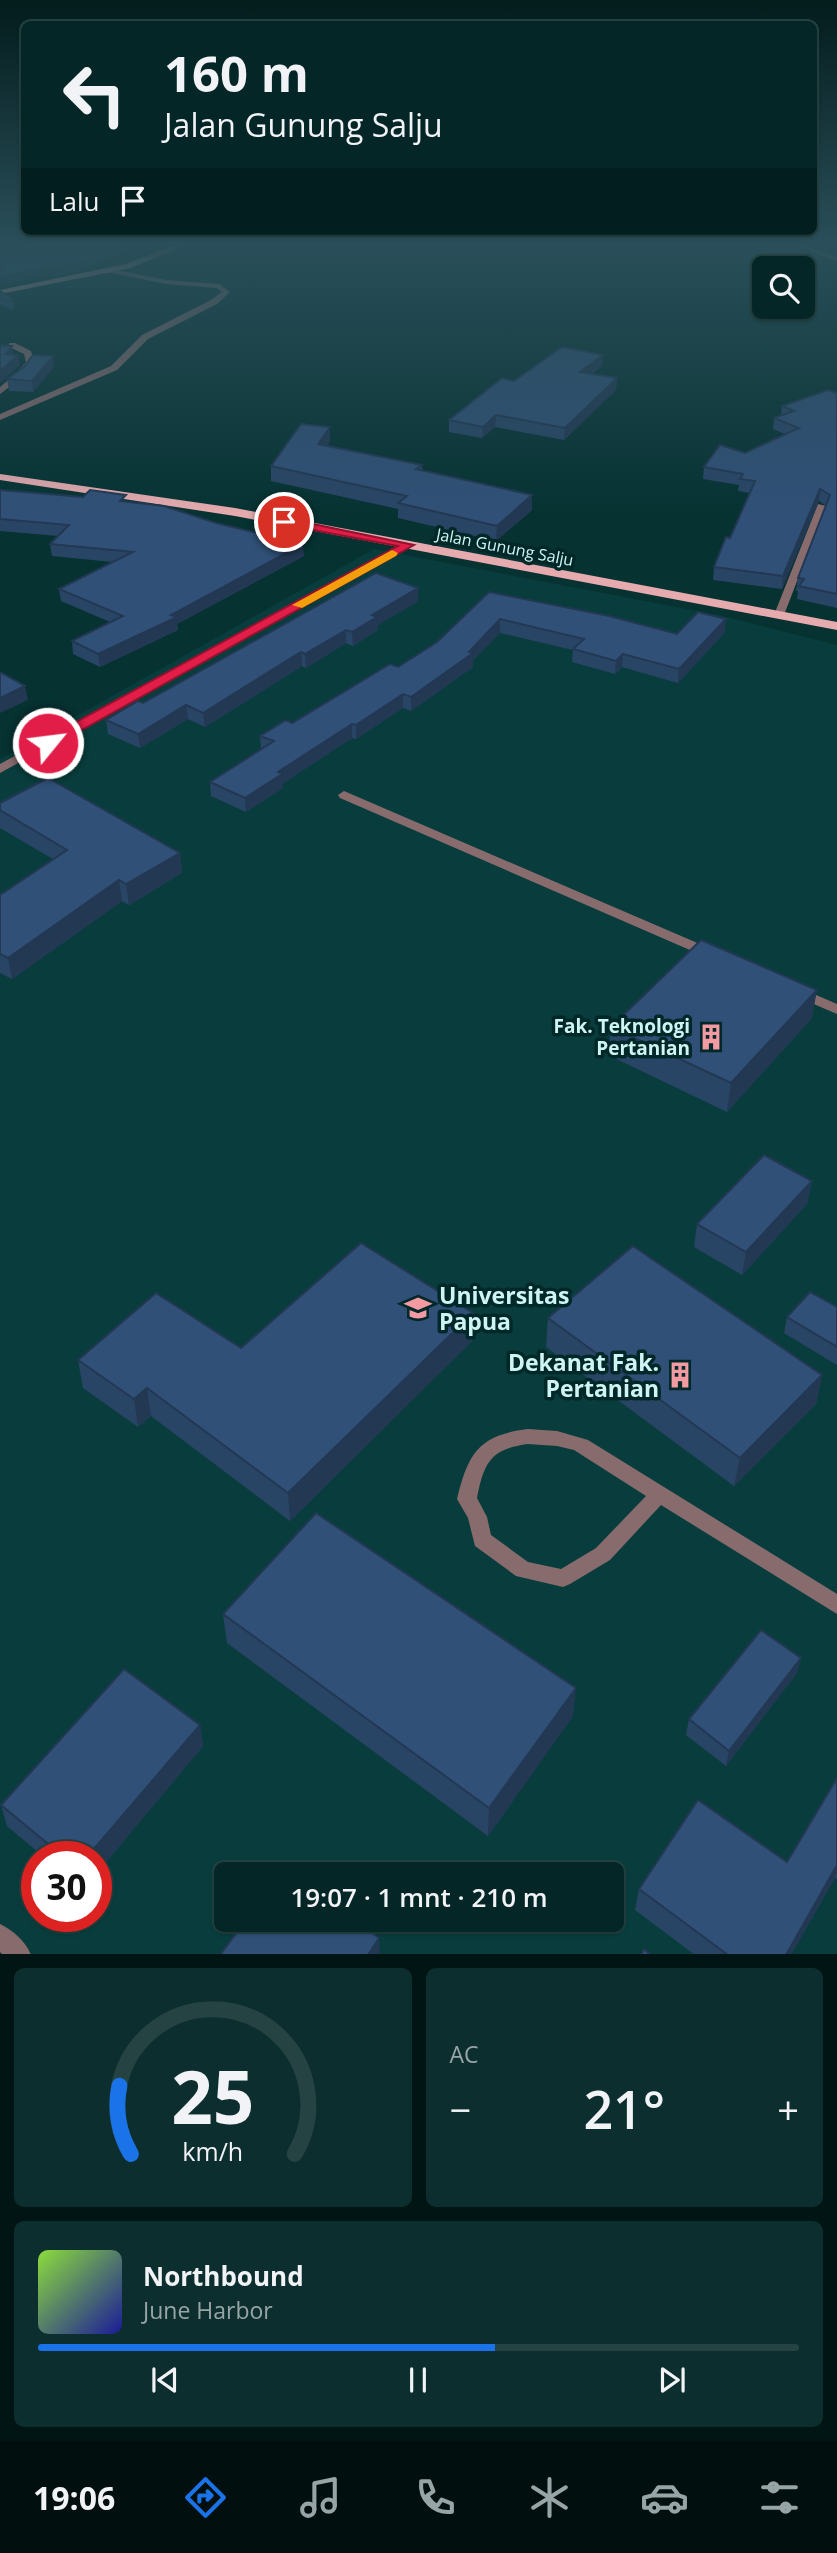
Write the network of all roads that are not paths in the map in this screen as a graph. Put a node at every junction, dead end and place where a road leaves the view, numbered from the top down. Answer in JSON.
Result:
{"nodes":[{"id":1,"x":153,"y":333,"type":"edge"},
{"id":2,"x":12,"y":345,"type":"edge"},
{"id":3,"x":0,"y":391,"type":"edge"},
{"id":4,"x":0,"y":417,"type":"edge"},
{"id":5,"x":0,"y":477,"type":"edge"},
{"id":6,"x":821,"y":506,"type":"edge"},
{"id":7,"x":408,"y":545,"type":"junction"},
{"id":8,"x":779,"y":615,"type":"junction"},
{"id":9,"x":837,"y":626,"type":"edge"},
{"id":10,"x":0,"y":769,"type":"edge"},
{"id":11,"x":344,"y":795,"type":"dead end"},
{"id":12,"x":723,"y":960,"type":"edge"},
{"id":13,"x":786,"y":987,"type":"edge"},
{"id":14,"x":837,"y":1009,"type":"edge"},
{"id":15,"x":659,"y":1495,"type":"junction"},
{"id":16,"x":837,"y":1605,"type":"edge"},
{"id":17,"x":0,"y":1936,"type":"edge"},
{"id":18,"x":19,"y":1954,"type":"edge"}],
"edges":[{"from":1,"to":4,"type":"street"},
{"from":2,"to":3,"type":"street"},
{"from":5,"to":7,"type":"main road","name":"Jalan Gunung Salju"},
{"from":6,"to":8,"type":"street"},
{"from":7,"to":8,"type":"main road","name":"Jalan Gunung Salju"},
{"from":7,"to":10,"type":"street"},
{"from":8,"to":9,"type":"main road","name":"Jalan Gunung Salju"},
{"from":11,"to":12,"type":"street"},
{"from":13,"to":14,"type":"street"},
{"from":15,"to":15,"type":"street"},
{"from":15,"to":16,"type":"street"},
{"from":17,"to":18,"type":"street"}]}
